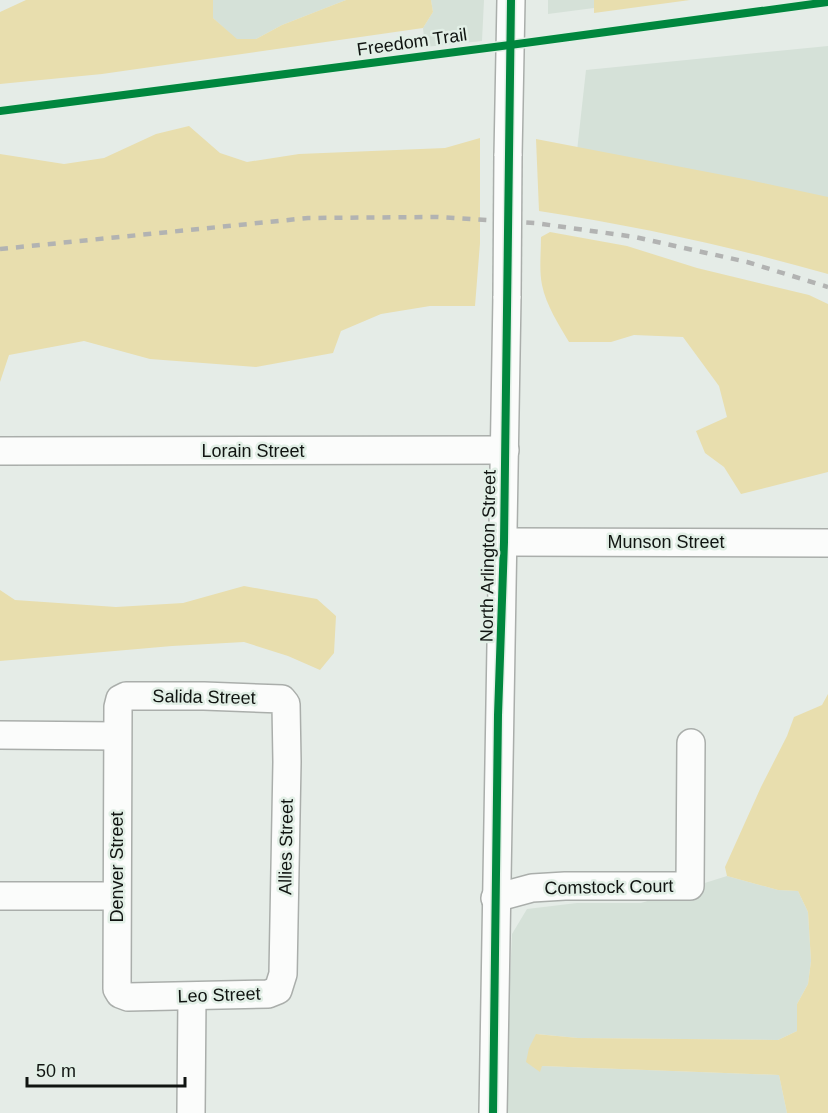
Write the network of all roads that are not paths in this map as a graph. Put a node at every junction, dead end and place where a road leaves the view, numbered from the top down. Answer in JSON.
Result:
{"nodes":[{"id":1,"x":511,"y":0,"type":"edge"},
{"id":2,"x":505,"y":450,"type":"junction"},
{"id":3,"x":0,"y":451,"type":"edge"},
{"id":4,"x":504,"y":542,"type":"junction"},
{"id":5,"x":828,"y":543,"type":"edge"},
{"id":6,"x":120,"y":699,"type":"joint"},
{"id":7,"x":286,"y":704,"type":"joint"},
{"id":8,"x":0,"y":735,"type":"edge"},
{"id":9,"x":117,"y":736,"type":"junction"},
{"id":10,"x":692,"y":743,"type":"dead end"},
{"id":11,"x":0,"y":896,"type":"edge"},
{"id":12,"x":116,"y":896,"type":"junction"},
{"id":13,"x":495,"y":898,"type":"junction"},
{"id":14,"x":278,"y":990,"type":"joint"},
{"id":15,"x":160,"y":997,"type":"joint"},
{"id":16,"x":192,"y":997,"type":"junction"},
{"id":17,"x":191,"y":1113,"type":"edge"},
{"id":18,"x":493,"y":1113,"type":"edge"}],
"edges":[{"from":1,"to":2,"type":"street","name":"North Arlington Street","bridge":true},
{"from":2,"to":3,"type":"street","name":"Lorain Street"},
{"from":2,"to":4,"type":"street","name":"North Arlington Street"},
{"from":4,"to":5,"type":"street","name":"Munson Street"},
{"from":4,"to":13,"type":"street","name":"North Arlington Street"},
{"from":6,"to":7,"type":"street","name":"Salida Street"},
{"from":6,"to":9,"type":"street","name":"Denver Street"},
{"from":7,"to":14,"type":"street","name":"Allies Street"},
{"from":8,"to":9,"type":"street"},
{"from":9,"to":12,"type":"street","name":"Denver Street"},
{"from":10,"to":13,"type":"street","name":"Comstock Court"},
{"from":11,"to":12,"type":"street"},
{"from":12,"to":15,"type":"street","name":"Denver Street"},
{"from":13,"to":18,"type":"street","name":"North Arlington Street"},
{"from":14,"to":16,"type":"street","name":"Leo Street"},
{"from":15,"to":16,"type":"street","name":"Leo Street"},
{"from":16,"to":17,"type":"street"}]}
